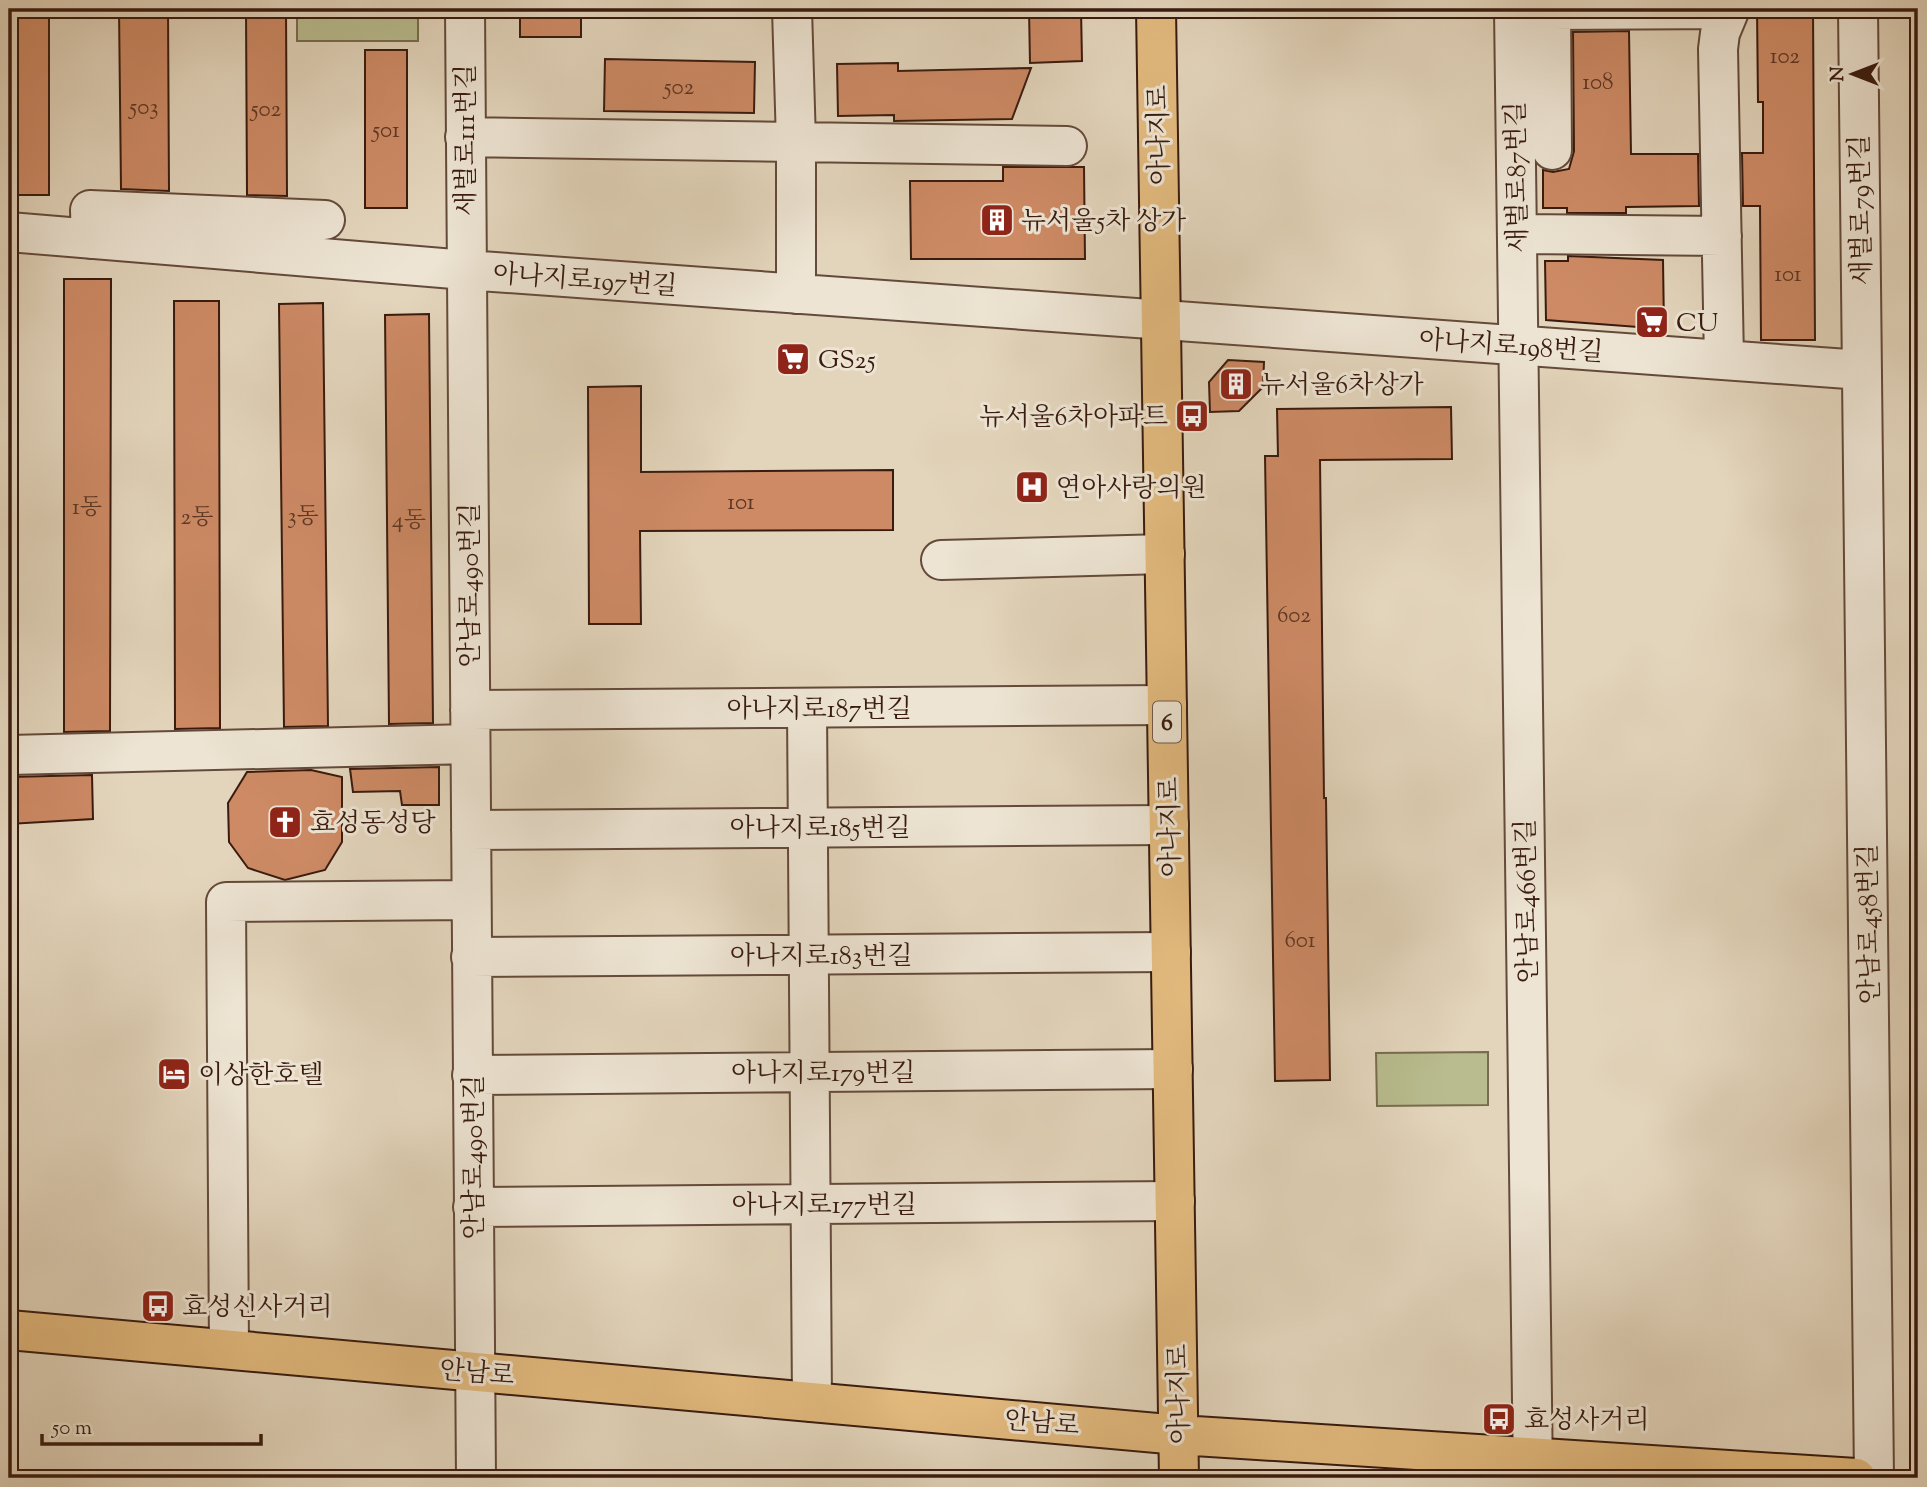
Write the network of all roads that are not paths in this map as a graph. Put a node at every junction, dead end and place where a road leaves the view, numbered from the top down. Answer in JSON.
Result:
{"nodes":[{"id":1,"x":464,"y":9,"type":"edge"},
{"id":2,"x":792,"y":9,"type":"edge"},
{"id":3,"x":1156,"y":9,"type":"edge"},
{"id":4,"x":1539,"y":9,"type":"edge"},
{"id":5,"x":1730,"y":9,"type":"edge"},
{"id":6,"x":1858,"y":9,"type":"edge"},
{"id":7,"x":466,"y":137,"type":"junction"},
{"id":8,"x":796,"y":142,"type":"junction"},
{"id":9,"x":1067,"y":146,"type":"dead end"},
{"id":10,"x":1552,"y":150,"type":"dead end"},
{"id":11,"x":325,"y":220,"type":"dead end"},
{"id":12,"x":9,"y":232,"type":"edge"},
{"id":13,"x":1517,"y":234,"type":"junction"},
{"id":14,"x":1721,"y":236,"type":"junction"},
{"id":15,"x":91,"y":239,"type":"junction"},
{"id":16,"x":467,"y":270,"type":"junction"},
{"id":17,"x":796,"y":294,"type":"junction"},
{"id":18,"x":1161,"y":320,"type":"junction"},
{"id":19,"x":1518,"y":345,"type":"junction"},
{"id":20,"x":1724,"y":360,"type":"junction"},
{"id":21,"x":1861,"y":370,"type":"junction"},
{"id":22,"x":1165,"y":554,"type":"junction"},
{"id":23,"x":941,"y":561,"type":"dead end"},
{"id":24,"x":1167,"y":705,"type":"junction"},
{"id":25,"x":807,"y":708,"type":"junction"},
{"id":26,"x":470,"y":727,"type":"junction"},
{"id":27,"x":9,"y":755,"type":"edge"},
{"id":28,"x":1169,"y":825,"type":"junction"},
{"id":29,"x":808,"y":827,"type":"junction"},
{"id":30,"x":471,"y":830,"type":"junction"},
{"id":31,"x":471,"y":900,"type":"junction"},
{"id":32,"x":1171,"y":952,"type":"junction"},
{"id":33,"x":809,"y":955,"type":"junction"},
{"id":34,"x":471,"y":957,"type":"junction"},
{"id":35,"x":1173,"y":1069,"type":"junction"},
{"id":36,"x":810,"y":1072,"type":"junction"},
{"id":37,"x":472,"y":1075,"type":"junction"},
{"id":38,"x":1175,"y":1201,"type":"junction"},
{"id":39,"x":811,"y":1204,"type":"junction"},
{"id":40,"x":473,"y":1207,"type":"junction"},
{"id":41,"x":9,"y":1330,"type":"edge"},
{"id":42,"x":229,"y":1349,"type":"junction"},
{"id":43,"x":475,"y":1372,"type":"junction"},
{"id":44,"x":812,"y":1402,"type":"junction"},
{"id":45,"x":1179,"y":1434,"type":"junction"},
{"id":46,"x":1533,"y":1468,"type":"edge"},
{"id":47,"x":476,"y":1478,"type":"edge"},
{"id":48,"x":1179,"y":1478,"type":"edge"},
{"id":49,"x":1856,"y":1478,"type":"edge"},
{"id":50,"x":1874,"y":1478,"type":"edge"}],
"edges":[{"from":1,"to":7,"type":"street","name":"새벌로111번길"},
{"from":2,"to":8,"type":"street"},
{"from":3,"to":18,"type":"main road","name":"아나지로","number":"6"},
{"from":4,"to":5,"type":"street"},
{"from":4,"to":10,"type":"street"},
{"from":4,"to":13,"type":"street","name":"새벌로87번길"},
{"from":5,"to":14,"type":"street"},
{"from":6,"to":21,"type":"street","name":"새벌로79번길"},
{"from":7,"to":8,"type":"street"},
{"from":7,"to":16,"type":"street","name":"새벌로111번길"},
{"from":8,"to":9,"type":"street"},
{"from":8,"to":17,"type":"street"},
{"from":11,"to":15,"type":"street"},
{"from":12,"to":15,"type":"street","name":"아나지로197번길"},
{"from":13,"to":14,"type":"street"},
{"from":13,"to":19,"type":"street","name":"새벌로87번길"},
{"from":14,"to":20,"type":"street"},
{"from":15,"to":16,"type":"street","name":"아나지로197번길"},
{"from":16,"to":17,"type":"street","name":"아나지로197번길"},
{"from":16,"to":26,"type":"street","name":"안남로490번길"},
{"from":17,"to":18,"type":"street","name":"아나지로197번길"},
{"from":18,"to":19,"type":"street","name":"아나지로198번길"},
{"from":18,"to":22,"type":"main road","name":"아나지로","number":"6"},
{"from":19,"to":20,"type":"street","name":"아나지로198번길"},
{"from":19,"to":46,"type":"street","name":"안남로466번길"},
{"from":20,"to":21,"type":"street","name":"아나지로198번길"},
{"from":21,"to":50,"type":"street","name":"안남로458번길"},
{"from":22,"to":23,"type":"street"},
{"from":22,"to":24,"type":"main road","name":"아나지로","number":"6"},
{"from":24,"to":25,"type":"street","name":"아나지로187번길"},
{"from":24,"to":28,"type":"main road","name":"아나지로","number":"6"},
{"from":25,"to":26,"type":"street","name":"아나지로187번길"},
{"from":25,"to":29,"type":"street"},
{"from":26,"to":27,"type":"street","name":"아나지로187번길"},
{"from":26,"to":30,"type":"street","name":"안남로490번길"},
{"from":28,"to":29,"type":"street","name":"아나지로185번길"},
{"from":28,"to":32,"type":"main road","name":"아나지로","number":"6"},
{"from":29,"to":30,"type":"street","name":"아나지로185번길"},
{"from":29,"to":33,"type":"street"},
{"from":30,"to":31,"type":"street","name":"안남로490번길"},
{"from":31,"to":34,"type":"street","name":"안남로490번길"},
{"from":31,"to":42,"type":"street"},
{"from":32,"to":33,"type":"street","name":"아나지로183번길"},
{"from":32,"to":35,"type":"main road","name":"아나지로","number":"6"},
{"from":33,"to":34,"type":"street","name":"아나지로183번길"},
{"from":33,"to":36,"type":"street"},
{"from":34,"to":37,"type":"street","name":"안남로490번길"},
{"from":35,"to":36,"type":"street","name":"아나지로179번길"},
{"from":35,"to":38,"type":"main road","name":"아나지로","number":"6"},
{"from":36,"to":37,"type":"street","name":"아나지로179번길"},
{"from":36,"to":39,"type":"street"},
{"from":37,"to":40,"type":"street","name":"안남로490번길"},
{"from":38,"to":39,"type":"street","name":"아나지로177번길"},
{"from":38,"to":45,"type":"main road","name":"아나지로","number":"6"},
{"from":39,"to":40,"type":"street","name":"아나지로177번길"},
{"from":39,"to":44,"type":"street"},
{"from":40,"to":43,"type":"street","name":"안남로490번길"},
{"from":41,"to":42,"type":"main road","name":"안남로"},
{"from":42,"to":43,"type":"main road","name":"안남로"},
{"from":43,"to":44,"type":"main road","name":"안남로"},
{"from":43,"to":47,"type":"street","name":"안남로490번길"},
{"from":44,"to":45,"type":"main road","name":"안남로"},
{"from":45,"to":46,"type":"main road","name":"안남로"},
{"from":45,"to":48,"type":"main road","name":"아나지로","number":"6"},
{"from":46,"to":49,"type":"main road","name":"안남로"}]}
